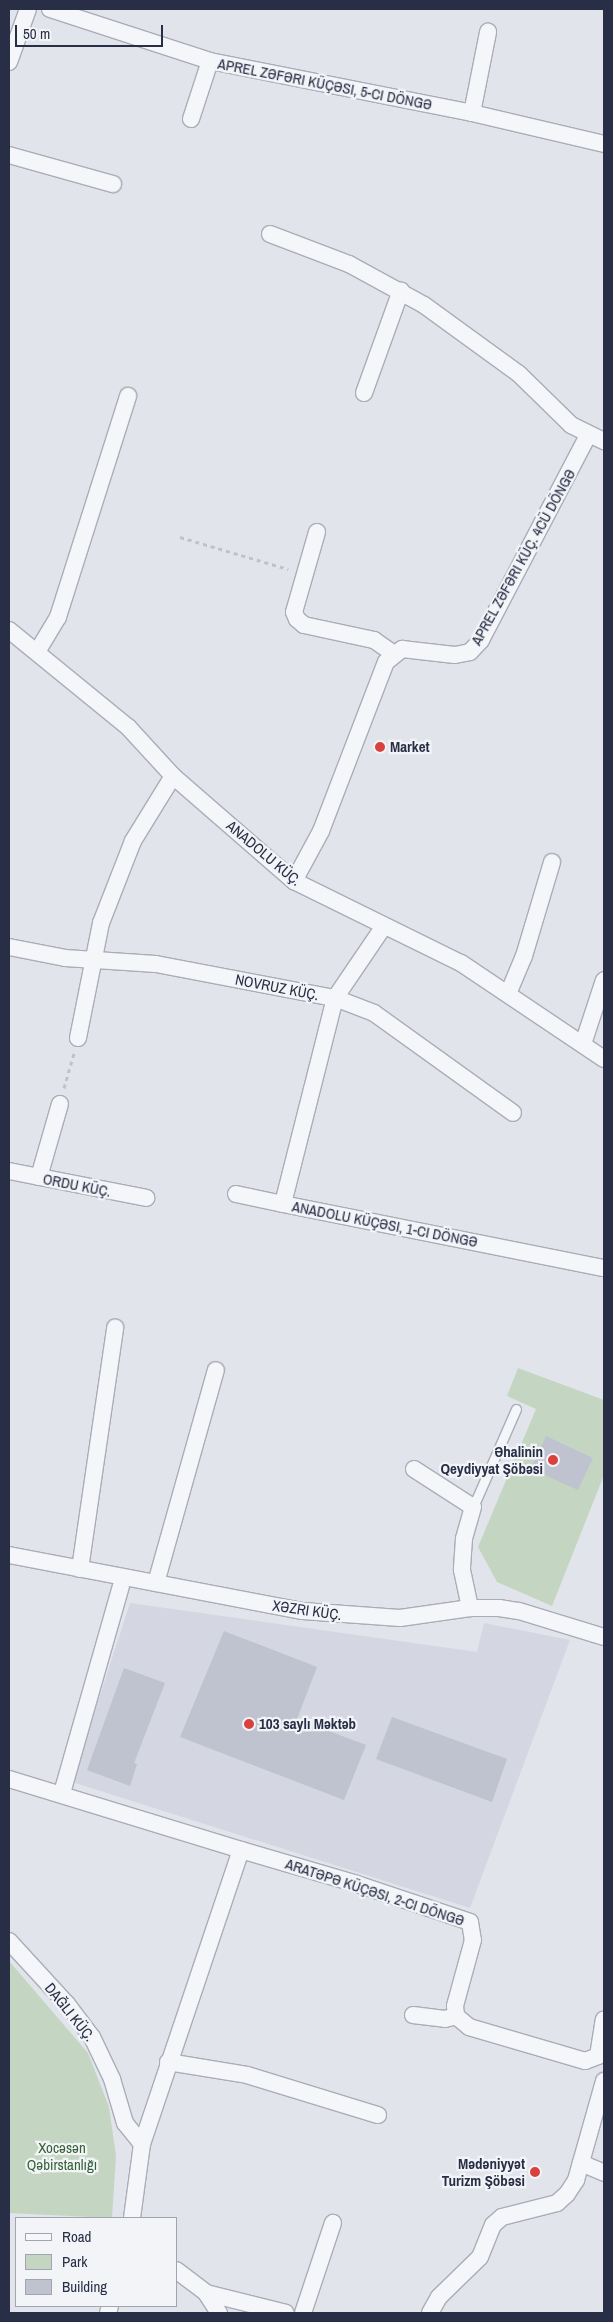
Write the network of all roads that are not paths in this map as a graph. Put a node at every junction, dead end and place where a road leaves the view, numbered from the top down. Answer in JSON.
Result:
{"nodes":[{"id":1,"x":28,"y":9,"type":"edge"},
{"id":2,"x":50,"y":9,"type":"edge"},
{"id":3,"x":488,"y":32,"type":"dead end"},
{"id":4,"x":210,"y":61,"type":"junction"},
{"id":5,"x":9,"y":62,"type":"edge"},
{"id":6,"x":472,"y":113,"type":"junction"},
{"id":7,"x":191,"y":119,"type":"dead end"},
{"id":8,"x":604,"y":144,"type":"edge"},
{"id":9,"x":9,"y":155,"type":"edge"},
{"id":10,"x":113,"y":184,"type":"dead end"},
{"id":11,"x":270,"y":234,"type":"dead end"},
{"id":12,"x":401,"y":290,"type":"junction"},
{"id":13,"x":364,"y":393,"type":"dead end"},
{"id":14,"x":128,"y":396,"type":"dead end"},
{"id":15,"x":588,"y":436,"type":"junction"},
{"id":16,"x":604,"y":441,"type":"edge"},
{"id":17,"x":317,"y":532,"type":"dead end"},
{"id":18,"x":9,"y":630,"type":"edge"},
{"id":19,"x":37,"y":652,"type":"junction"},
{"id":20,"x":394,"y":654,"type":"junction"},
{"id":21,"x":173,"y":776,"type":"junction"},
{"id":22,"x":552,"y":862,"type":"dead end"},
{"id":23,"x":294,"y":882,"type":"junction"},
{"id":24,"x":384,"y":926,"type":"junction"},
{"id":25,"x":9,"y":947,"type":"edge"},
{"id":26,"x":92,"y":960,"type":"junction"},
{"id":27,"x":604,"y":980,"type":"edge"},
{"id":28,"x":508,"y":994,"type":"junction"},
{"id":29,"x":335,"y":998,"type":"junction"},
{"id":30,"x":78,"y":1038,"type":"road end"},
{"id":31,"x":583,"y":1044,"type":"junction"},
{"id":32,"x":604,"y":1058,"type":"edge"},
{"id":33,"x":60,"y":1104,"type":"road end"},
{"id":34,"x":513,"y":1113,"type":"dead end"},
{"id":35,"x":9,"y":1171,"type":"edge"},
{"id":36,"x":39,"y":1177,"type":"junction"},
{"id":37,"x":236,"y":1194,"type":"dead end"},
{"id":38,"x":146,"y":1198,"type":"dead end"},
{"id":39,"x":283,"y":1204,"type":"junction"},
{"id":40,"x":604,"y":1268,"type":"edge"},
{"id":41,"x":115,"y":1328,"type":"dead end"},
{"id":42,"x":216,"y":1370,"type":"dead end"},
{"id":43,"x":516,"y":1409,"type":"dead end"},
{"id":44,"x":414,"y":1469,"type":"dead end"},
{"id":45,"x":473,"y":1507,"type":"junction"},
{"id":46,"x":9,"y":1555,"type":"edge"},
{"id":47,"x":80,"y":1568,"type":"junction"},
{"id":48,"x":156,"y":1583,"type":"junction"},
{"id":49,"x":121,"y":1586,"type":"dead end"},
{"id":50,"x":470,"y":1608,"type":"junction"},
{"id":51,"x":604,"y":1637,"type":"edge"},
{"id":52,"x":9,"y":1779,"type":"edge"},
{"id":53,"x":62,"y":1793,"type":"junction"},
{"id":54,"x":242,"y":1850,"type":"junction"},
{"id":55,"x":9,"y":1941,"type":"edge"},
{"id":56,"x":413,"y":2015,"type":"dead end"},
{"id":57,"x":456,"y":2016,"type":"junction"},
{"id":58,"x":604,"y":2024,"type":"edge"},
{"id":59,"x":601,"y":2060,"type":"edge"},
{"id":60,"x":168,"y":2062,"type":"junction"},
{"id":61,"x":604,"y":2081,"type":"edge"},
{"id":62,"x":378,"y":2115,"type":"dead end"},
{"id":63,"x":142,"y":2144,"type":"junction"},
{"id":64,"x":581,"y":2164,"type":"junction"},
{"id":65,"x":604,"y":2173,"type":"edge"},
{"id":66,"x":132,"y":2217,"type":"edge"},
{"id":67,"x":333,"y":2223,"type":"dead end"},
{"id":68,"x":178,"y":2272,"type":"edge"},
{"id":69,"x":206,"y":2293,"type":"junction"},
{"id":70,"x":219,"y":2313,"type":"edge"},
{"id":71,"x":286,"y":2313,"type":"edge"},
{"id":72,"x":304,"y":2313,"type":"edge"},
{"id":73,"x":430,"y":2313,"type":"edge"}],
"edges":[{"from":1,"to":5,"type":"street"},
{"from":2,"to":4,"type":"street","name":"APREL ZƏFƏRI KÜÇƏSI, 5-CI DÖNGƏ"},
{"from":3,"to":6,"type":"street"},
{"from":4,"to":6,"type":"street","name":"APREL ZƏFƏRI KÜÇƏSI, 5-CI DÖNGƏ"},
{"from":4,"to":7,"type":"street"},
{"from":6,"to":8,"type":"street","name":"APREL ZƏFƏRI KÜÇƏSI, 5-CI DÖNGƏ"},
{"from":9,"to":10,"type":"street"},
{"from":11,"to":12,"type":"street"},
{"from":12,"to":13,"type":"street"},
{"from":12,"to":15,"type":"street"},
{"from":14,"to":19,"type":"street"},
{"from":15,"to":16,"type":"street"},
{"from":15,"to":20,"type":"street","name":"APREL ZƏFƏRI KÜÇ. 4CÜ DÖNGƏ"},
{"from":17,"to":20,"type":"street"},
{"from":18,"to":19,"type":"street","name":"ANADOLU KÜÇ."},
{"from":19,"to":21,"type":"street","name":"ANADOLU KÜÇ."},
{"from":20,"to":23,"type":"street"},
{"from":21,"to":23,"type":"street","name":"ANADOLU KÜÇ."},
{"from":21,"to":26,"type":"street"},
{"from":22,"to":28,"type":"street"},
{"from":23,"to":24,"type":"street","name":"ANADOLU KÜÇ."},
{"from":24,"to":28,"type":"street","name":"ANADOLU KÜÇ."},
{"from":24,"to":29,"type":"street","name":"ANADOLU KÜÇƏSI, 1-CI DÖNGƏ"},
{"from":25,"to":26,"type":"street","name":"NOVRUZ KÜÇ."},
{"from":26,"to":29,"type":"street","name":"NOVRUZ KÜÇ."},
{"from":26,"to":30,"type":"street"},
{"from":27,"to":31,"type":"street"},
{"from":28,"to":31,"type":"street","name":"ANADOLU KÜÇ."},
{"from":29,"to":34,"type":"street","name":"NOVRUZ KÜÇ."},
{"from":29,"to":39,"type":"street","name":"ANADOLU KÜÇƏSI, 1-CI DÖNGƏ"},
{"from":31,"to":32,"type":"street","name":"ANADOLU KÜÇ."},
{"from":33,"to":36,"type":"street"},
{"from":35,"to":36,"type":"street","name":"ORDU KÜÇ."},
{"from":36,"to":38,"type":"street","name":"ORDU KÜÇ."},
{"from":37,"to":39,"type":"street"},
{"from":39,"to":40,"type":"street","name":"ANADOLU KÜÇƏSI, 1-CI DÖNGƏ"},
{"from":41,"to":47,"type":"street"},
{"from":42,"to":48,"type":"street"},
{"from":43,"to":45,"type":"lane"},
{"from":44,"to":45,"type":"street"},
{"from":45,"to":50,"type":"street"},
{"from":46,"to":47,"type":"street","name":"XƏZRI KÜÇ."},
{"from":47,"to":48,"type":"street","name":"XƏZRI KÜÇ."},
{"from":48,"to":50,"type":"street","name":"XƏZRI KÜÇ."},
{"from":49,"to":53,"type":"street"},
{"from":50,"to":51,"type":"street","name":"XƏZRI KÜÇ."},
{"from":52,"to":53,"type":"street","name":"ARATƏPƏ KÜÇƏSI, 2-CI DÖNGƏ"},
{"from":53,"to":54,"type":"street","name":"ARATƏPƏ KÜÇƏSI, 2-CI DÖNGƏ"},
{"from":54,"to":57,"type":"street","name":"ARATƏPƏ KÜÇƏSI, 2-CI DÖNGƏ"},
{"from":54,"to":60,"type":"street"},
{"from":55,"to":63,"type":"street"},
{"from":56,"to":57,"type":"street"},
{"from":57,"to":59,"type":"street"},
{"from":58,"to":59,"type":"street"},
{"from":60,"to":62,"type":"street"},
{"from":60,"to":63,"type":"street"},
{"from":61,"to":64,"type":"street"},
{"from":63,"to":66,"type":"street"},
{"from":64,"to":65,"type":"street"},
{"from":64,"to":73,"type":"street"},
{"from":67,"to":72,"type":"street"},
{"from":68,"to":69,"type":"street"},
{"from":69,"to":70,"type":"street"},
{"from":69,"to":71,"type":"street"}]}
